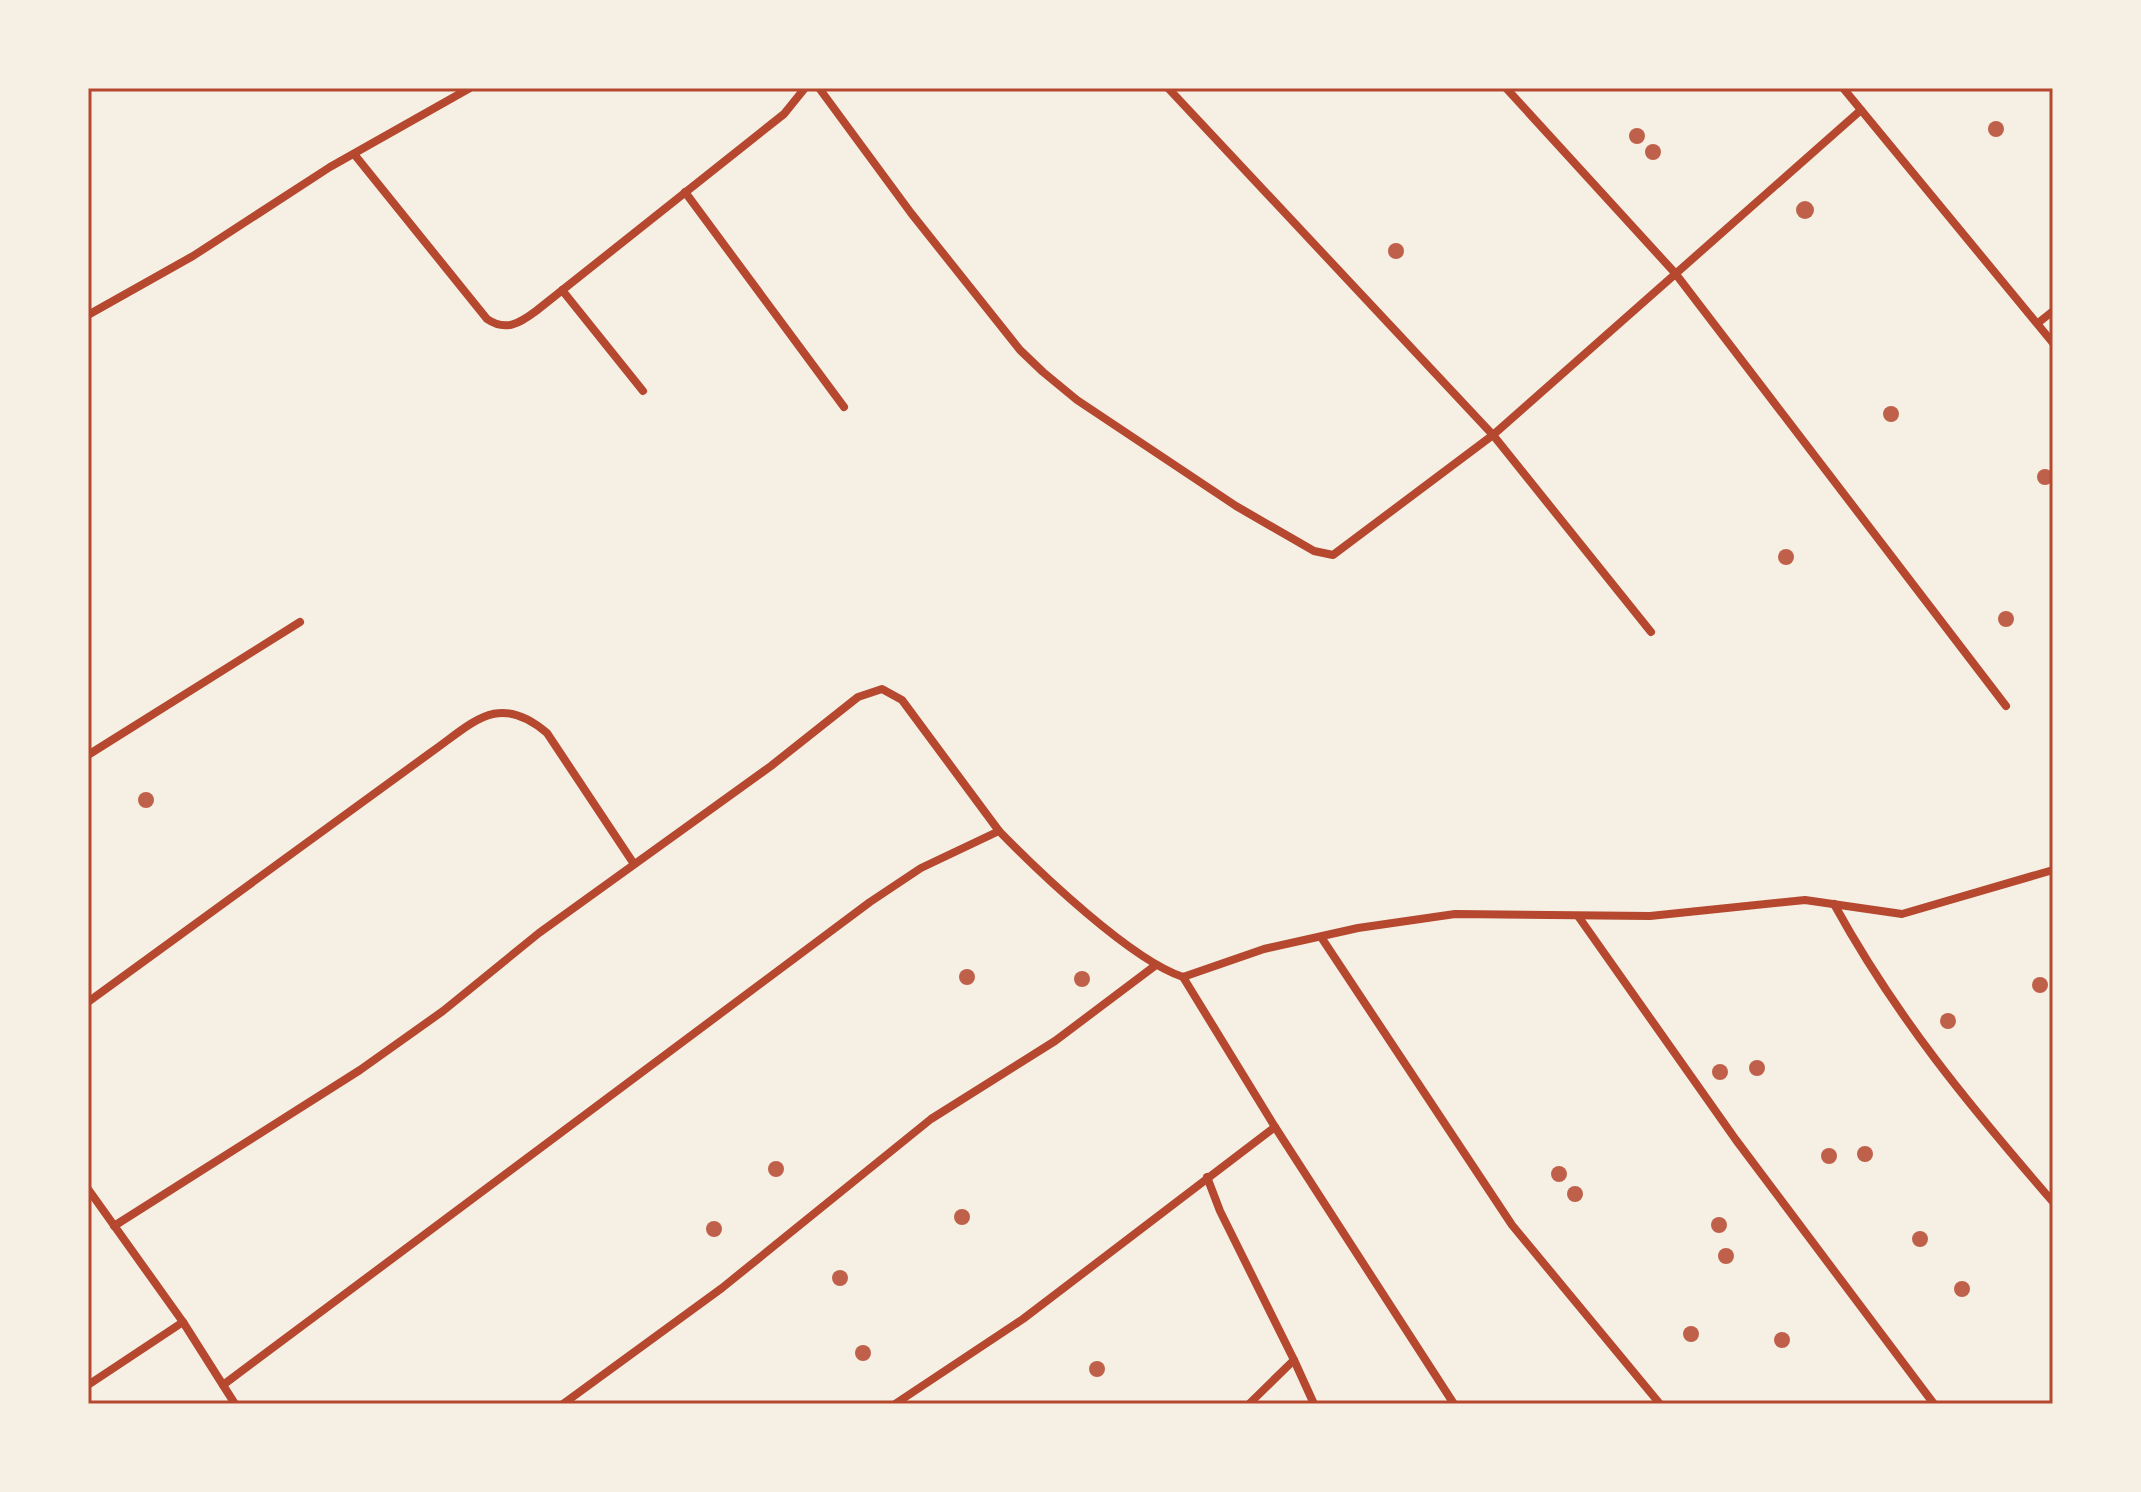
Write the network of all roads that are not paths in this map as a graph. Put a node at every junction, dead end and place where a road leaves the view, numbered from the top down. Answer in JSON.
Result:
{"nodes":[{"id":1,"x":470,"y":88,"type":"edge"},
{"id":2,"x":805,"y":88,"type":"edge"},
{"id":3,"x":819,"y":88,"type":"edge"},
{"id":4,"x":1168,"y":88,"type":"edge"},
{"id":5,"x":1506,"y":88,"type":"edge"},
{"id":6,"x":1843,"y":88,"type":"edge"},
{"id":7,"x":1861,"y":110,"type":"junction"},
{"id":8,"x":354,"y":154,"type":"junction"},
{"id":9,"x":685,"y":192,"type":"junction"},
{"id":10,"x":1675,"y":273,"type":"junction"},
{"id":11,"x":562,"y":290,"type":"junction"},
{"id":12,"x":2053,"y":311,"type":"edge"},
{"id":13,"x":88,"y":315,"type":"edge"},
{"id":14,"x":2038,"y":323,"type":"junction"},
{"id":15,"x":2053,"y":343,"type":"edge"},
{"id":16,"x":643,"y":391,"type":"dead end"},
{"id":17,"x":844,"y":407,"type":"dead end"},
{"id":18,"x":1493,"y":435,"type":"junction"},
{"id":19,"x":300,"y":622,"type":"dead end"},
{"id":20,"x":1651,"y":632,"type":"dead end"},
{"id":21,"x":2006,"y":706,"type":"dead end"},
{"id":22,"x":88,"y":755,"type":"edge"},
{"id":23,"x":999,"y":831,"type":"junction"},
{"id":24,"x":634,"y":864,"type":"junction"},
{"id":25,"x":2053,"y":870,"type":"edge"},
{"id":26,"x":1834,"y":904,"type":"junction"},
{"id":27,"x":1578,"y":916,"type":"junction"},
{"id":28,"x":1321,"y":937,"type":"junction"},
{"id":29,"x":1156,"y":965,"type":"junction"},
{"id":30,"x":1183,"y":977,"type":"junction"},
{"id":31,"x":88,"y":1002,"type":"edge"},
{"id":32,"x":1275,"y":1127,"type":"junction"},
{"id":33,"x":1207,"y":1177,"type":"junction"},
{"id":34,"x":88,"y":1189,"type":"edge"},
{"id":35,"x":2053,"y":1202,"type":"edge"},
{"id":36,"x":114,"y":1226,"type":"junction"},
{"id":37,"x":183,"y":1322,"type":"junction"},
{"id":38,"x":1294,"y":1360,"type":"junction"},
{"id":39,"x":88,"y":1385,"type":"edge"},
{"id":40,"x":223,"y":1385,"type":"junction"},
{"id":41,"x":235,"y":1404,"type":"edge"},
{"id":42,"x":563,"y":1404,"type":"edge"},
{"id":43,"x":895,"y":1404,"type":"edge"},
{"id":44,"x":1249,"y":1404,"type":"edge"},
{"id":45,"x":1314,"y":1404,"type":"edge"},
{"id":46,"x":1454,"y":1404,"type":"edge"},
{"id":47,"x":1660,"y":1404,"type":"edge"},
{"id":48,"x":1934,"y":1404,"type":"edge"}],
"edges":[{"from":1,"to":8,"type":"street"},
{"from":2,"to":9,"type":"street"},
{"from":3,"to":18,"type":"street"},
{"from":4,"to":18,"type":"street"},
{"from":5,"to":10,"type":"street"},
{"from":6,"to":7,"type":"street"},
{"from":7,"to":10,"type":"street"},
{"from":7,"to":14,"type":"street"},
{"from":8,"to":11,"type":"street"},
{"from":8,"to":13,"type":"street"},
{"from":9,"to":11,"type":"street"},
{"from":9,"to":17,"type":"street"},
{"from":10,"to":18,"type":"street"},
{"from":10,"to":21,"type":"street"},
{"from":11,"to":16,"type":"street"},
{"from":12,"to":14,"type":"street"},
{"from":14,"to":15,"type":"street"},
{"from":18,"to":20,"type":"street"},
{"from":19,"to":22,"type":"street"},
{"from":23,"to":24,"type":"street"},
{"from":23,"to":29,"type":"street"},
{"from":23,"to":40,"type":"street"},
{"from":24,"to":31,"type":"street"},
{"from":24,"to":36,"type":"street"},
{"from":25,"to":26,"type":"street"},
{"from":26,"to":27,"type":"street"},
{"from":26,"to":35,"type":"street"},
{"from":27,"to":28,"type":"street"},
{"from":27,"to":48,"type":"street"},
{"from":28,"to":30,"type":"street"},
{"from":28,"to":47,"type":"street"},
{"from":29,"to":30,"type":"street"},
{"from":29,"to":42,"type":"street"},
{"from":30,"to":32,"type":"street"},
{"from":32,"to":33,"type":"street"},
{"from":32,"to":46,"type":"street"},
{"from":33,"to":38,"type":"street"},
{"from":33,"to":43,"type":"street"},
{"from":34,"to":36,"type":"street"},
{"from":36,"to":37,"type":"street"},
{"from":37,"to":39,"type":"street"},
{"from":37,"to":40,"type":"street"},
{"from":38,"to":44,"type":"street"},
{"from":38,"to":45,"type":"street"},
{"from":40,"to":41,"type":"street"}]}
